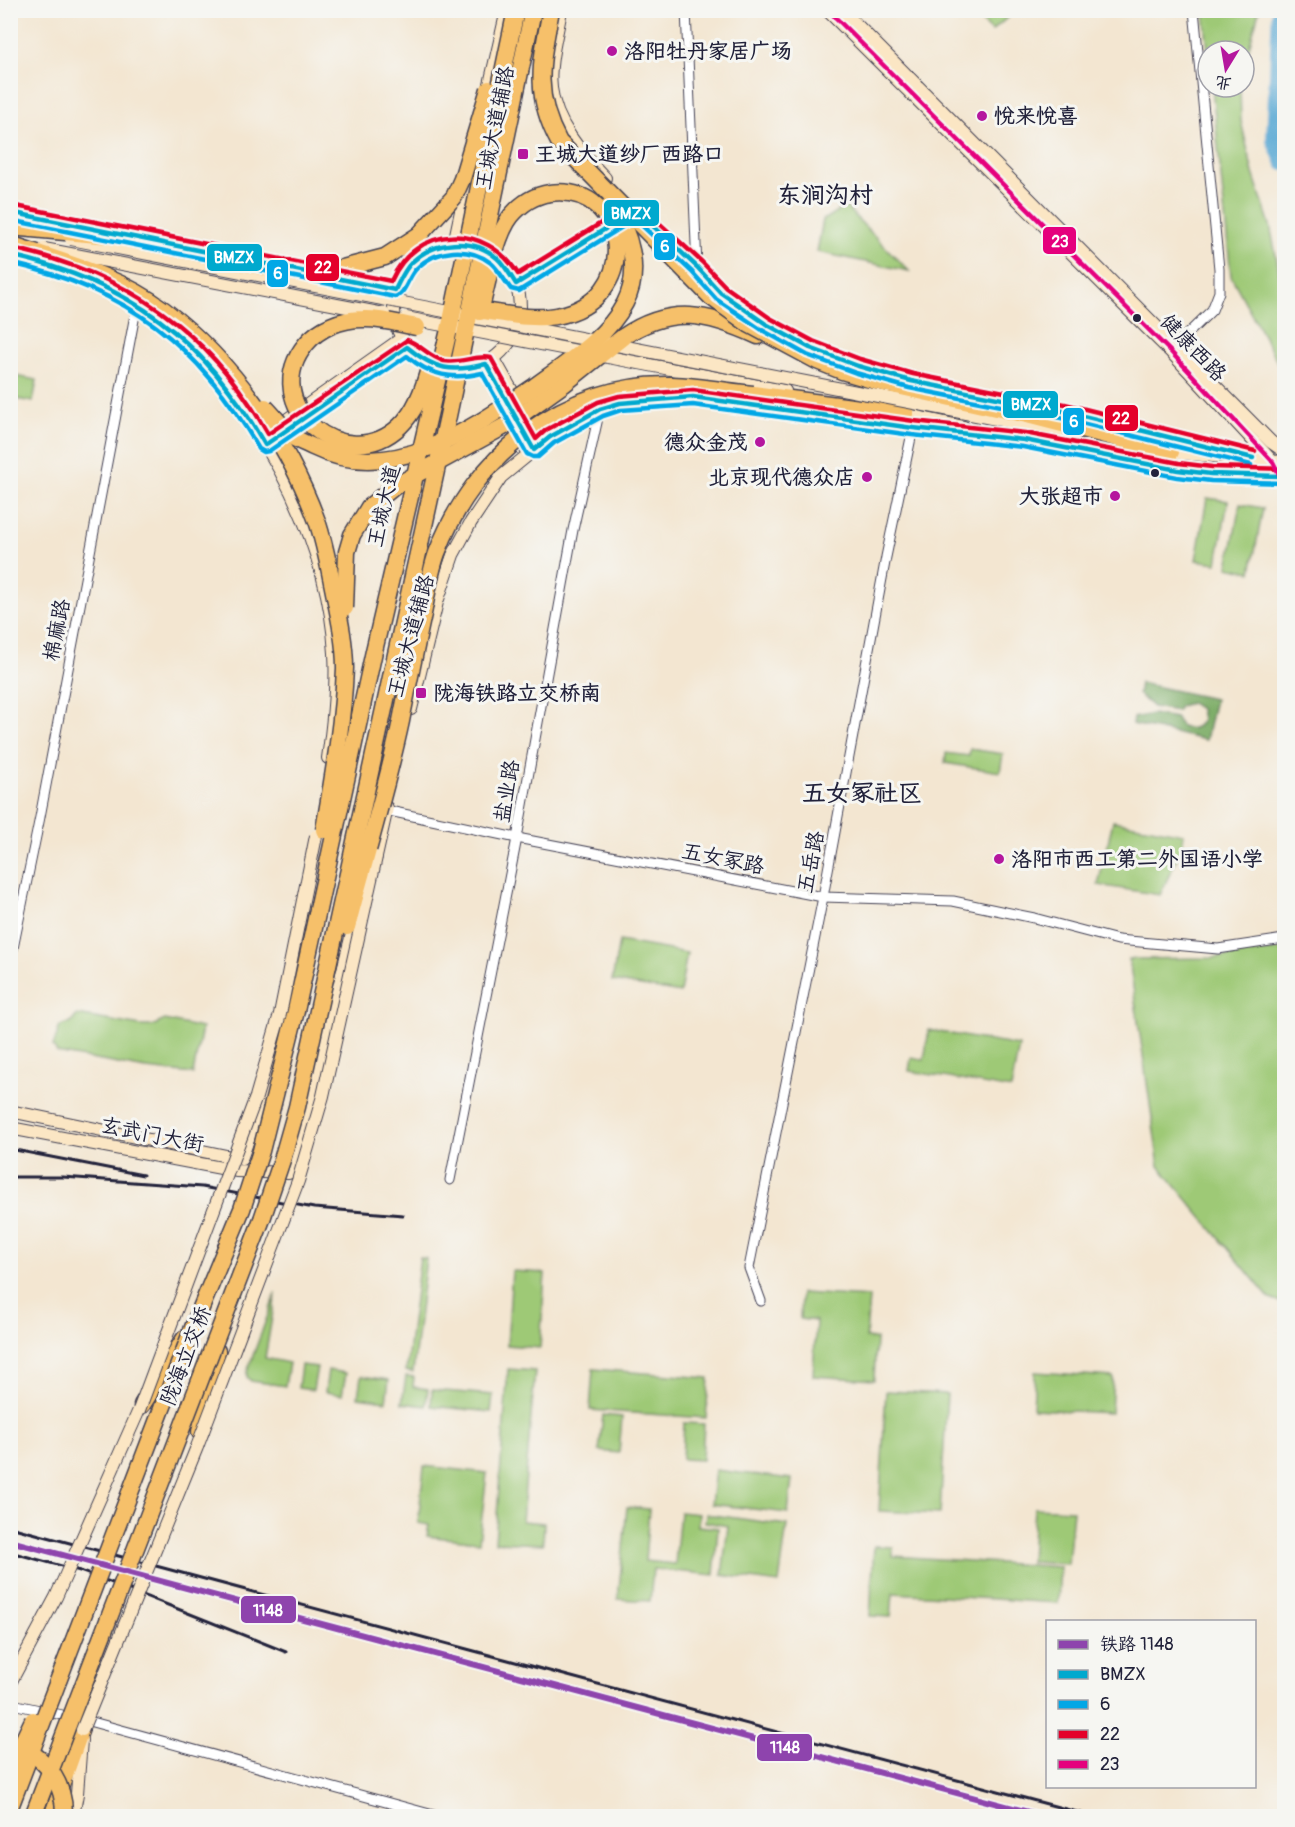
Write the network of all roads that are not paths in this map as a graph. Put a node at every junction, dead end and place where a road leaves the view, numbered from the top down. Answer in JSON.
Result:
{"nodes":[{"id":1,"x":507,"y":10,"type":"edge"},
{"id":2,"x":515,"y":10,"type":"edge"},
{"id":3,"x":533,"y":10,"type":"edge"},
{"id":4,"x":539,"y":10,"type":"edge"},
{"id":5,"x":551,"y":10,"type":"edge"},
{"id":6,"x":561,"y":10,"type":"edge"},
{"id":7,"x":686,"y":10,"type":"edge"},
{"id":8,"x":826,"y":10,"type":"edge"},
{"id":9,"x":842,"y":10,"type":"edge"},
{"id":10,"x":1194,"y":10,"type":"edge"},
{"id":11,"x":560,"y":142,"type":"junction"},
{"id":12,"x":636,"y":210,"type":"junction"},
{"id":13,"x":10,"y":212,"type":"edge"},
{"id":14,"x":10,"y":227,"type":"edge"},
{"id":15,"x":10,"y":243,"type":"edge"},
{"id":16,"x":454,"y":243,"type":"junction"},
{"id":17,"x":491,"y":253,"type":"junction"},
{"id":18,"x":10,"y":255,"type":"edge"},
{"id":19,"x":697,"y":267,"type":"junction"},
{"id":20,"x":303,"y":284,"type":"junction"},
{"id":21,"x":516,"y":284,"type":"junction"},
{"id":22,"x":395,"y":290,"type":"junction"},
{"id":23,"x":137,"y":304,"type":"junction"},
{"id":24,"x":483,"y":311,"type":"joint"},
{"id":25,"x":417,"y":327,"type":"joint"},
{"id":26,"x":404,"y":343,"type":"junction"},
{"id":27,"x":208,"y":347,"type":"junction"},
{"id":28,"x":559,"y":347,"type":"junction"},
{"id":29,"x":1173,"y":348,"type":"junction"},
{"id":30,"x":490,"y":361,"type":"junction"},
{"id":31,"x":817,"y":361,"type":"junction"},
{"id":32,"x":600,"y":409,"type":"junction"},
{"id":33,"x":448,"y":416,"type":"junction"},
{"id":34,"x":910,"y":421,"type":"junction"},
{"id":35,"x":263,"y":442,"type":"junction"},
{"id":36,"x":538,"y":447,"type":"junction"},
{"id":37,"x":1284,"y":451,"type":"edge"},
{"id":38,"x":1171,"y":453,"type":"junction"},
{"id":39,"x":1279,"y":462,"type":"edge"},
{"id":40,"x":1283,"y":479,"type":"edge"},
{"id":41,"x":345,"y":666,"type":"junction"},
{"id":42,"x":322,"y":798,"type":"junction"},
{"id":43,"x":387,"y":811,"type":"junction"},
{"id":44,"x":517,"y":838,"type":"junction"},
{"id":45,"x":823,"y":897,"type":"junction"},
{"id":46,"x":342,"y":899,"type":"joint"},
{"id":47,"x":1284,"y":939,"type":"edge"},
{"id":48,"x":10,"y":963,"type":"edge"},
{"id":49,"x":296,"y":1011,"type":"joint"},
{"id":50,"x":280,"y":1079,"type":"junction"},
{"id":51,"x":297,"y":1107,"type":"junction"},
{"id":52,"x":10,"y":1111,"type":"edge"},
{"id":53,"x":10,"y":1128,"type":"edge"},
{"id":54,"x":450,"y":1180,"type":"dead end"},
{"id":55,"x":761,"y":1302,"type":"dead end"},
{"id":56,"x":222,"y":1323,"type":"junction"},
{"id":57,"x":194,"y":1325,"type":"junction"},
{"id":58,"x":139,"y":1410,"type":"junction"},
{"id":59,"x":197,"y":1447,"type":"junction"},
{"id":60,"x":87,"y":1608,"type":"junction"},
{"id":61,"x":10,"y":1683,"type":"edge"},
{"id":62,"x":10,"y":1707,"type":"edge"},
{"id":63,"x":82,"y":1730,"type":"junction"},
{"id":64,"x":10,"y":1743,"type":"edge"},
{"id":65,"x":10,"y":1768,"type":"edge"},
{"id":66,"x":10,"y":1807,"type":"edge"},
{"id":67,"x":33,"y":1816,"type":"edge"},
{"id":68,"x":51,"y":1816,"type":"edge"},
{"id":69,"x":64,"y":1816,"type":"edge"},
{"id":70,"x":73,"y":1816,"type":"edge"},
{"id":71,"x":437,"y":1816,"type":"edge"}],
"edges":[{"from":1,"to":16,"type":"main road","name":"王城大道辅路"},
{"from":2,"to":14,"type":"highway","bridge":true},
{"from":2,"to":25,"type":"highway","bridge":true},
{"from":2,"to":49,"type":"highway","name":"王城大道","bridge":true},
{"from":3,"to":33,"type":"highway","name":"王城大道","bridge":true},
{"from":4,"to":17,"type":"main road","name":"王城大道辅路"},
{"from":5,"to":11,"type":"highway","bridge":true},
{"from":6,"to":12,"type":"main road"},
{"from":7,"to":19,"type":"street"},
{"from":8,"to":29,"type":"main road","name":"健康西路"},
{"from":9,"to":29,"type":"main road","name":"健康西路"},
{"from":10,"to":29,"type":"street"},
{"from":11,"to":27,"type":"highway","bridge":true},
{"from":11,"to":31,"type":"highway","bridge":true},
{"from":12,"to":19,"type":"main road"},
{"from":12,"to":21,"type":"main road"},
{"from":13,"to":22,"type":"main road"},
{"from":14,"to":20,"type":"main road","bridge":true},
{"from":15,"to":27,"type":"highway","bridge":true},
{"from":15,"to":28,"type":"main road","bridge":true},
{"from":16,"to":17,"type":"main road"},
{"from":16,"to":22,"type":"main road"},
{"from":17,"to":21,"type":"main road"},
{"from":18,"to":23,"type":"main road"},
{"from":19,"to":39,"type":"main road"},
{"from":20,"to":24,"type":"main road","bridge":true},
{"from":20,"to":38,"type":"main road","bridge":true},
{"from":21,"to":30,"type":"main road"},
{"from":22,"to":26,"type":"main road"},
{"from":23,"to":35,"type":"main road"},
{"from":23,"to":48,"type":"street","name":"棉麻路"},
{"from":24,"to":33,"type":"highway","bridge":true},
{"from":25,"to":28,"type":"main road","bridge":true},
{"from":26,"to":30,"type":"main road"},
{"from":26,"to":35,"type":"main road"},
{"from":27,"to":41,"type":"highway","bridge":true},
{"from":28,"to":34,"type":"main road","bridge":true},
{"from":29,"to":37,"type":"main road","name":"健康西路"},
{"from":29,"to":39,"type":"main road","name":"健康西路"},
{"from":30,"to":36,"type":"main road"},
{"from":31,"to":38,"type":"highway","bridge":true},
{"from":31,"to":41,"type":"highway","bridge":true},
{"from":32,"to":34,"type":"main road","name":"王城大道辅路"},
{"from":32,"to":36,"type":"main road","name":"王城大道辅路"},
{"from":32,"to":44,"type":"street","name":"盐业路"},
{"from":33,"to":46,"type":"highway","name":"王城大道","bridge":true},
{"from":34,"to":40,"type":"main road"},
{"from":34,"to":45,"type":"street","name":"五岳路"},
{"from":34,"to":51,"type":"highway","bridge":true},
{"from":35,"to":42,"type":"main road"},
{"from":36,"to":43,"type":"main road","name":"王城大道辅路"},
{"from":38,"to":39,"type":"main road"},
{"from":39,"to":40,"type":"main road","name":"健康西路"},
{"from":41,"to":50,"type":"highway","bridge":true},
{"from":42,"to":43,"type":"street","name":"五女冢路"},
{"from":42,"to":52,"type":"main road","name":"玄武门大街"},
{"from":42,"to":58,"type":"main road","bridge":true},
{"from":43,"to":44,"type":"street","name":"五女冢路"},
{"from":43,"to":53,"type":"main road","name":"玄武门大街"},
{"from":43,"to":59,"type":"main road","name":"王城大道辅路","bridge":true},
{"from":44,"to":45,"type":"street","name":"五女冢路"},
{"from":44,"to":54,"type":"street","name":"盐业路"},
{"from":45,"to":47,"type":"street","name":"五女冢路"},
{"from":45,"to":55,"type":"street","name":"五岳路"},
{"from":46,"to":51,"type":"highway","name":"陇海立交桥","bridge":true},
{"from":49,"to":50,"type":"highway","name":"陇海立交桥","bridge":true},
{"from":50,"to":57,"type":"highway","name":"陇海立交桥","bridge":true},
{"from":51,"to":56,"type":"highway","name":"陇海立交桥","bridge":true},
{"from":56,"to":59,"type":"highway","bridge":true},
{"from":56,"to":67,"type":"highway","name":"陇海立交桥","bridge":true},
{"from":57,"to":58,"type":"highway","bridge":true},
{"from":57,"to":60,"type":"highway","name":"陇海立交桥","bridge":true},
{"from":58,"to":61,"type":"main road","bridge":true},
{"from":59,"to":63,"type":"main road","name":"王城大道辅路","bridge":true},
{"from":60,"to":65,"type":"highway","bridge":true},
{"from":60,"to":66,"type":"highway","name":"陇海立交桥","bridge":true},
{"from":62,"to":71,"type":"street"},
{"from":63,"to":68,"type":"main road","bridge":true},
{"from":63,"to":70,"type":"main road","name":"王城大道辅路"},
{"from":64,"to":69,"type":"highway","bridge":true}]}
